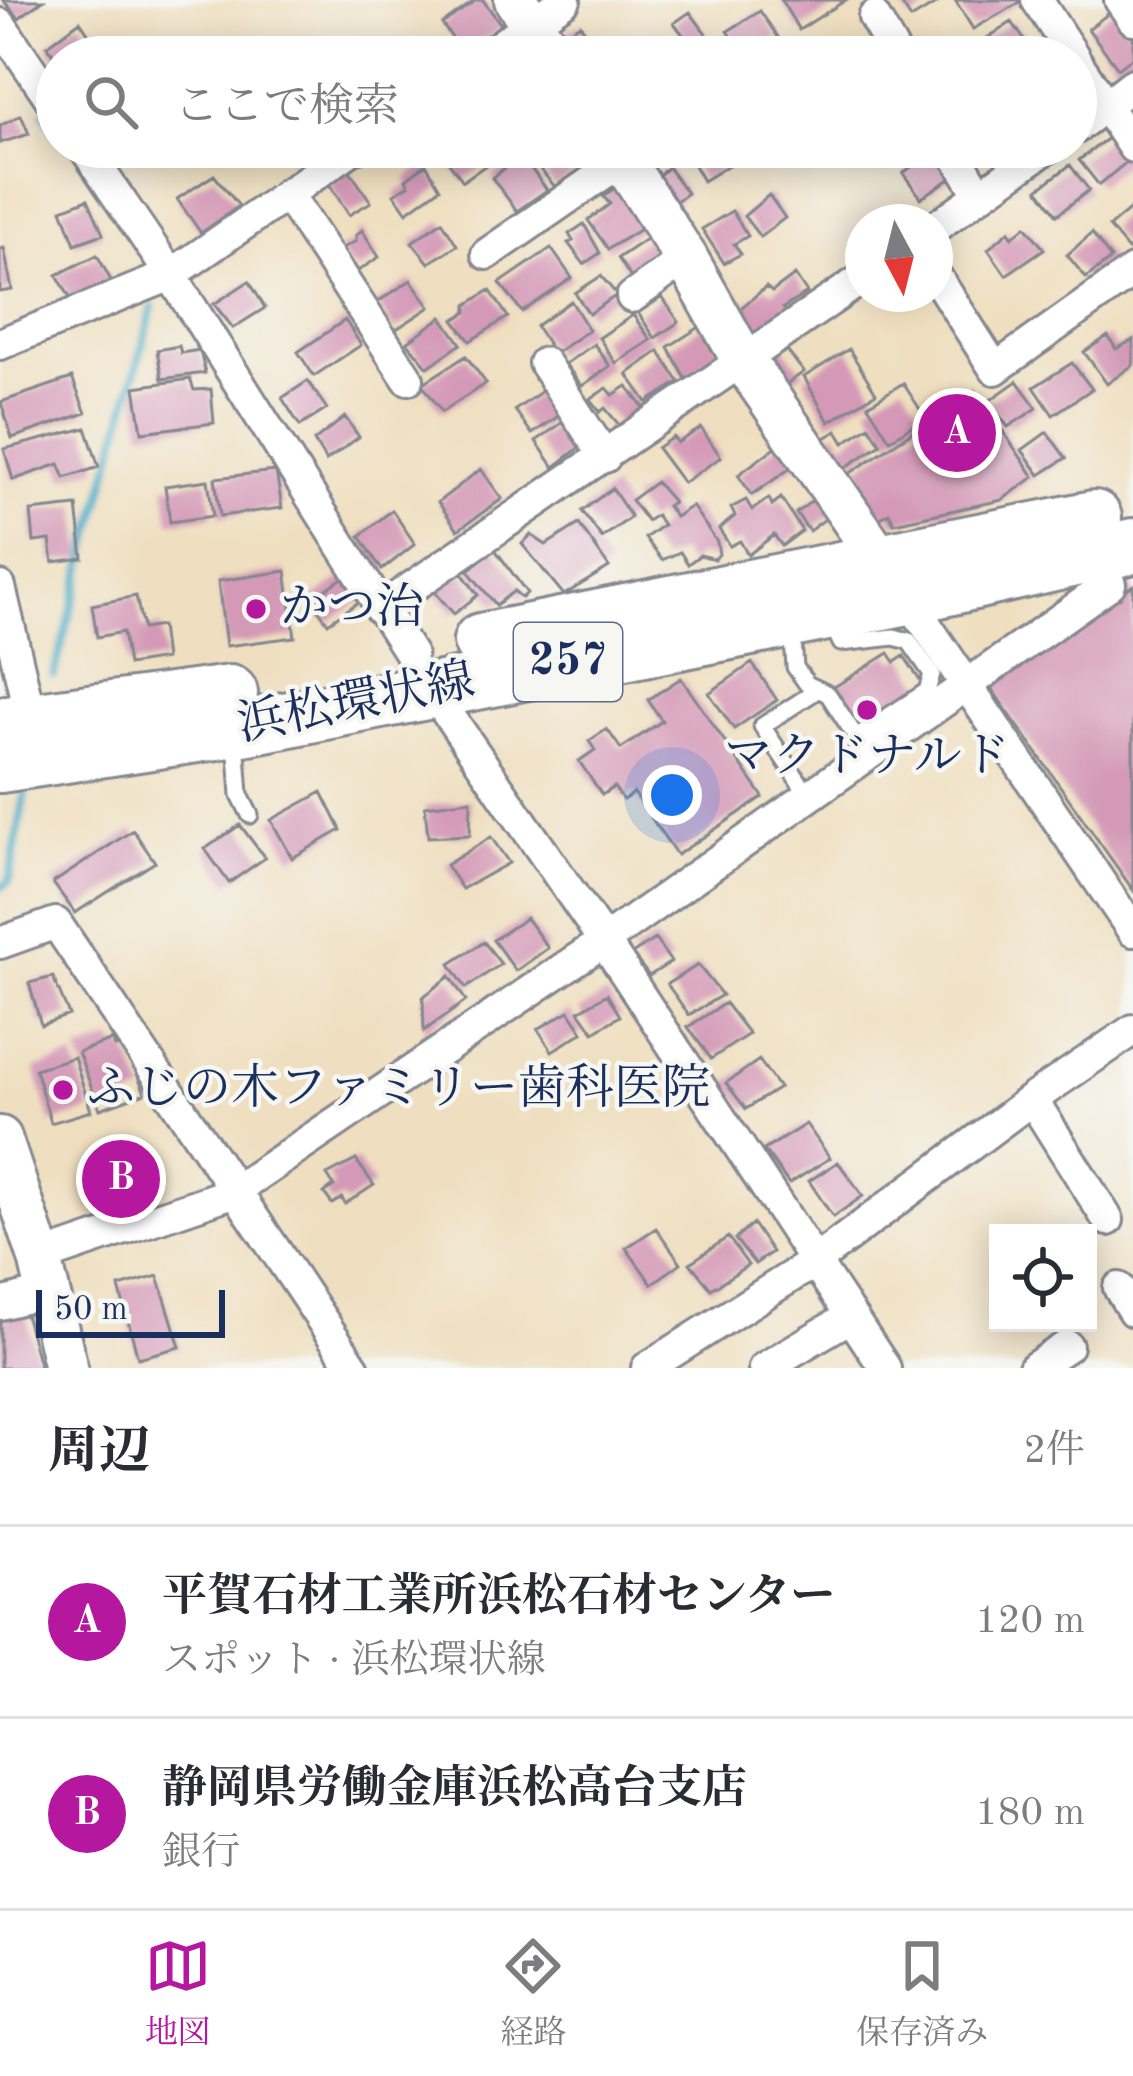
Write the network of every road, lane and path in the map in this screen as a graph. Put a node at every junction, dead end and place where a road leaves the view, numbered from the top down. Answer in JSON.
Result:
{"nodes":[{"id":1,"x":1037,"y":0,"type":"edge"},
{"id":2,"x":1120,"y":0,"type":"edge"},
{"id":3,"x":874,"y":17,"type":"dead end"},
{"id":4,"x":1133,"y":20,"type":"edge"},
{"id":5,"x":0,"y":24,"type":"edge"},
{"id":6,"x":885,"y":36,"type":"edge"},
{"id":7,"x":1060,"y":36,"type":"edge"},
{"id":8,"x":36,"y":77,"type":"edge"},
{"id":9,"x":1133,"y":84,"type":"edge"},
{"id":10,"x":1097,"y":94,"type":"edge"},
{"id":11,"x":1106,"y":108,"type":"junction"},
{"id":12,"x":1097,"y":114,"type":"edge"},
{"id":13,"x":1133,"y":147,"type":"edge"},
{"id":14,"x":98,"y":168,"type":"edge"},
{"id":15,"x":325,"y":168,"type":"edge"},
{"id":16,"x":601,"y":168,"type":"edge"},
{"id":17,"x":628,"y":168,"type":"edge"},
{"id":18,"x":964,"y":168,"type":"edge"},
{"id":19,"x":1017,"y":168,"type":"edge"},
{"id":20,"x":287,"y":194,"type":"junction"},
{"id":21,"x":979,"y":194,"type":"junction"},
{"id":22,"x":953,"y":214,"type":"edge"},
{"id":23,"x":487,"y":254,"type":"dead end"},
{"id":24,"x":686,"y":258,"type":"junction"},
{"id":25,"x":1133,"y":272,"type":"edge"},
{"id":26,"x":171,"y":275,"type":"junction"},
{"id":27,"x":845,"y":290,"type":"edge"},
{"id":28,"x":632,"y":297,"type":"dead end"},
{"id":29,"x":953,"y":303,"type":"edge"},
{"id":30,"x":0,"y":344,"type":"edge"},
{"id":31,"x":743,"y":361,"type":"junction"},
{"id":32,"x":544,"y":363,"type":"dead end"},
{"id":33,"x":408,"y":379,"type":"dead end"},
{"id":34,"x":604,"y":457,"type":"junction"},
{"id":35,"x":1133,"y":511,"type":"edge"},
{"id":36,"x":1121,"y":565,"type":"edge"},
{"id":37,"x":894,"y":578,"type":"junction"},
{"id":38,"x":0,"y":586,"type":"edge"},
{"id":39,"x":380,"y":609,"type":"junction"},
{"id":40,"x":809,"y":615,"type":"junction"},
{"id":41,"x":421,"y":672,"type":"junction"},
{"id":42,"x":967,"y":684,"type":"junction"},
{"id":43,"x":810,"y":689,"type":"junction"},
{"id":44,"x":15,"y":722,"type":"edge"},
{"id":45,"x":237,"y":753,"type":"dead end"},
{"id":46,"x":862,"y":758,"type":"junction"},
{"id":47,"x":0,"y":765,"type":"edge"},
{"id":48,"x":808,"y":795,"type":"junction"},
{"id":49,"x":250,"y":815,"type":"dead end"},
{"id":50,"x":1133,"y":931,"type":"edge"},
{"id":51,"x":604,"y":941,"type":"junction"},
{"id":52,"x":0,"y":943,"type":"edge"},
{"id":53,"x":1133,"y":1030,"type":"edge"},
{"id":54,"x":1032,"y":1099,"type":"junction"},
{"id":55,"x":0,"y":1138,"type":"edge"},
{"id":56,"x":233,"y":1192,"type":"junction"},
{"id":57,"x":1108,"y":1220,"type":"dead end"},
{"id":58,"x":814,"y":1262,"type":"junction"},
{"id":59,"x":44,"y":1275,"type":"junction"},
{"id":60,"x":0,"y":1304,"type":"edge"},
{"id":61,"x":850,"y":1317,"type":"junction"},
{"id":62,"x":1067,"y":1346,"type":"dead end"},
{"id":63,"x":66,"y":1368,"type":"edge"},
{"id":64,"x":354,"y":1368,"type":"edge"},
{"id":65,"x":647,"y":1368,"type":"edge"},
{"id":66,"x":764,"y":1368,"type":"edge"},
{"id":67,"x":885,"y":1368,"type":"edge"},
{"id":68,"x":1034,"y":1368,"type":"edge"}],
"edges":[{"from":1,"to":7,"type":"street"},
{"from":2,"to":4,"type":"street"},
{"from":3,"to":6,"type":"street"},
{"from":5,"to":8,"type":"street"},
{"from":9,"to":11,"type":"street"},
{"from":10,"to":11,"type":"street"},
{"from":11,"to":12,"type":"street"},
{"from":11,"to":13,"type":"street"},
{"from":14,"to":26,"type":"street"},
{"from":15,"to":20,"type":"street"},
{"from":16,"to":23,"type":"street"},
{"from":17,"to":24,"type":"street"},
{"from":18,"to":21,"type":"street"},
{"from":19,"to":21,"type":"street"},
{"from":20,"to":26,"type":"street"},
{"from":20,"to":33,"type":"street"},
{"from":21,"to":22,"type":"street"},
{"from":24,"to":28,"type":"street"},
{"from":24,"to":31,"type":"street"},
{"from":25,"to":29,"type":"street"},
{"from":26,"to":30,"type":"street"},
{"from":26,"to":39,"type":"street"},
{"from":27,"to":31,"type":"street"},
{"from":31,"to":34,"type":"street"},
{"from":31,"to":37,"type":"street"},
{"from":32,"to":34,"type":"street"},
{"from":34,"to":39,"type":"street"},
{"from":35,"to":37,"type":"highway","name":"浜松環状線","number":"257"},
{"from":36,"to":37,"type":"highway","name":"浜松環状線","number":"257"},
{"from":36,"to":42,"type":"street"},
{"from":37,"to":40,"type":"highway","name":"浜松環状線","number":"257"},
{"from":37,"to":41,"type":"highway","name":"浜松環状線","number":"257"},
{"from":37,"to":42,"type":"street"},
{"from":38,"to":44,"type":"street"},
{"from":39,"to":41,"type":"street"},
{"from":40,"to":41,"type":"highway","name":"浜松環状線","number":"257"},
{"from":40,"to":43,"type":"lane"},
{"from":40,"to":43,"type":"lane"},
{"from":41,"to":44,"type":"highway","name":"浜松環状線","number":"257"},
{"from":41,"to":47,"type":"highway","name":"浜松環状線","number":"257"},
{"from":41,"to":51,"type":"street"},
{"from":42,"to":46,"type":"street"},
{"from":42,"to":50,"type":"street"},
{"from":43,"to":46,"type":"lane"},
{"from":43,"to":48,"type":"lane"},
{"from":45,"to":49,"type":"lane"},
{"from":46,"to":48,"type":"street"},
{"from":48,"to":51,"type":"street"},
{"from":51,"to":56,"type":"street"},
{"from":51,"to":58,"type":"street"},
{"from":52,"to":56,"type":"street"},
{"from":53,"to":54,"type":"street"},
{"from":54,"to":57,"type":"street"},
{"from":54,"to":58,"type":"street"},
{"from":55,"to":59,"type":"street"},
{"from":56,"to":59,"type":"street"},
{"from":56,"to":64,"type":"street"},
{"from":58,"to":61,"type":"street"},
{"from":58,"to":65,"type":"street"},
{"from":59,"to":60,"type":"street"},
{"from":59,"to":63,"type":"street"},
{"from":61,"to":66,"type":"street"},
{"from":61,"to":67,"type":"street"},
{"from":62,"to":68,"type":"street"}]}
